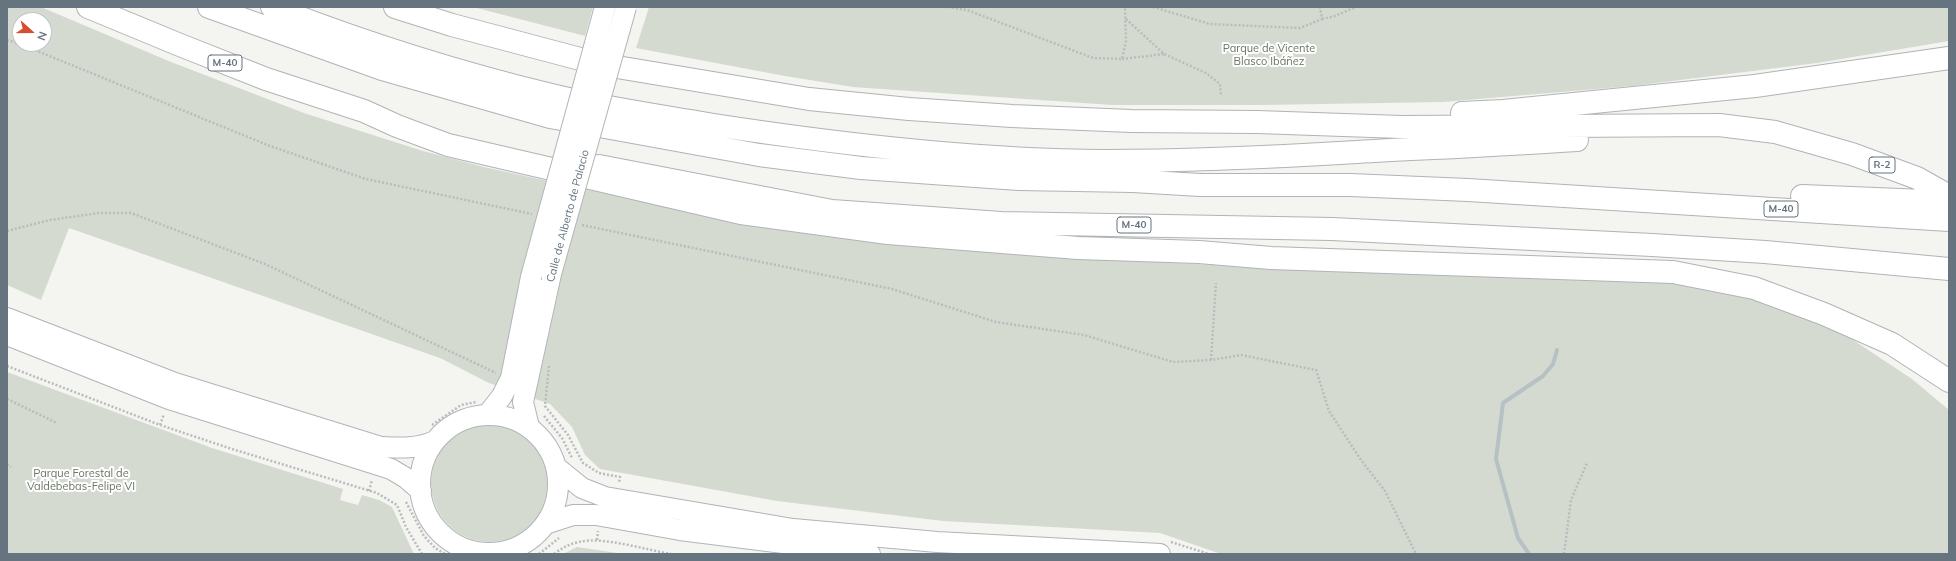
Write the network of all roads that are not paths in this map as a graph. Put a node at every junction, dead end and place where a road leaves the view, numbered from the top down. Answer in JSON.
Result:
{"nodes":[{"id":1,"x":88,"y":7,"type":"edge"},
{"id":2,"x":209,"y":7,"type":"edge"},
{"id":3,"x":272,"y":7,"type":"edge"},
{"id":4,"x":395,"y":7,"type":"edge"},
{"id":5,"x":605,"y":7,"type":"edge"},
{"id":6,"x":626,"y":7,"type":"edge"},
{"id":7,"x":1949,"y":58,"type":"edge"},
{"id":8,"x":1949,"y":68,"type":"edge"},
{"id":9,"x":1857,"y":72,"type":"junction"},
{"id":10,"x":364,"y":111,"type":"junction"},
{"id":11,"x":1257,"y":122,"type":"junction"},
{"id":12,"x":1813,"y":143,"type":"junction"},
{"id":13,"x":1948,"y":198,"type":"edge"},
{"id":14,"x":1613,"y":199,"type":"junction"},
{"id":15,"x":1949,"y":220,"type":"edge"},
{"id":16,"x":1914,"y":266,"type":"junction"},
{"id":17,"x":1949,"y":270,"type":"edge"},
{"id":18,"x":1949,"y":274,"type":"edge"},
{"id":19,"x":7,"y":318,"type":"edge"},
{"id":20,"x":7,"y":335,"type":"edge"},
{"id":21,"x":1949,"y":381,"type":"edge"},
{"id":22,"x":484,"y":407,"type":"junction"},
{"id":23,"x":535,"y":419,"type":"junction"},
{"id":24,"x":433,"y":434,"type":"junction"},
{"id":25,"x":556,"y":467,"type":"junction"},
{"id":26,"x":412,"y":495,"type":"junction"},
{"id":27,"x":545,"y":524,"type":"junction"},
{"id":28,"x":1164,"y":547,"type":"edge"},
{"id":29,"x":870,"y":554,"type":"edge"}],
"edges":[{"from":1,"to":10,"type":"highway","number":"M-40"},
{"from":2,"to":14,"type":"highway","number":"M-40"},
{"from":3,"to":12,"type":"highway"},
{"from":4,"to":11,"type":"highway"},
{"from":5,"to":22,"type":"street","name":"Calle de Alberto de Palacio","bridge":true},
{"from":6,"to":23,"type":"street","name":"Calle de Alberto de Palacio","bridge":true},
{"from":7,"to":9,"type":"highway"},
{"from":8,"to":9,"type":"highway"},
{"from":9,"to":11,"type":"highway"},
{"from":10,"to":16,"type":"highway","number":"M-40"},
{"from":10,"to":21,"type":"highway"},
{"from":11,"to":12,"type":"highway"},
{"from":12,"to":13,"type":"highway","number":"R-2"},
{"from":13,"to":14,"type":"highway"},
{"from":14,"to":15,"type":"highway","number":"M-40"},
{"from":16,"to":17,"type":"highway","number":"M-40"},
{"from":16,"to":18,"type":"highway"},
{"from":19,"to":24,"type":"street"},
{"from":20,"to":26,"type":"street"},
{"from":22,"to":23,"type":"street"},
{"from":22,"to":24,"type":"street"},
{"from":23,"to":25,"type":"street"},
{"from":24,"to":26,"type":"street"},
{"from":25,"to":27,"type":"street"},
{"from":25,"to":28,"type":"street"},
{"from":26,"to":27,"type":"street"},
{"from":27,"to":29,"type":"street"}]}
